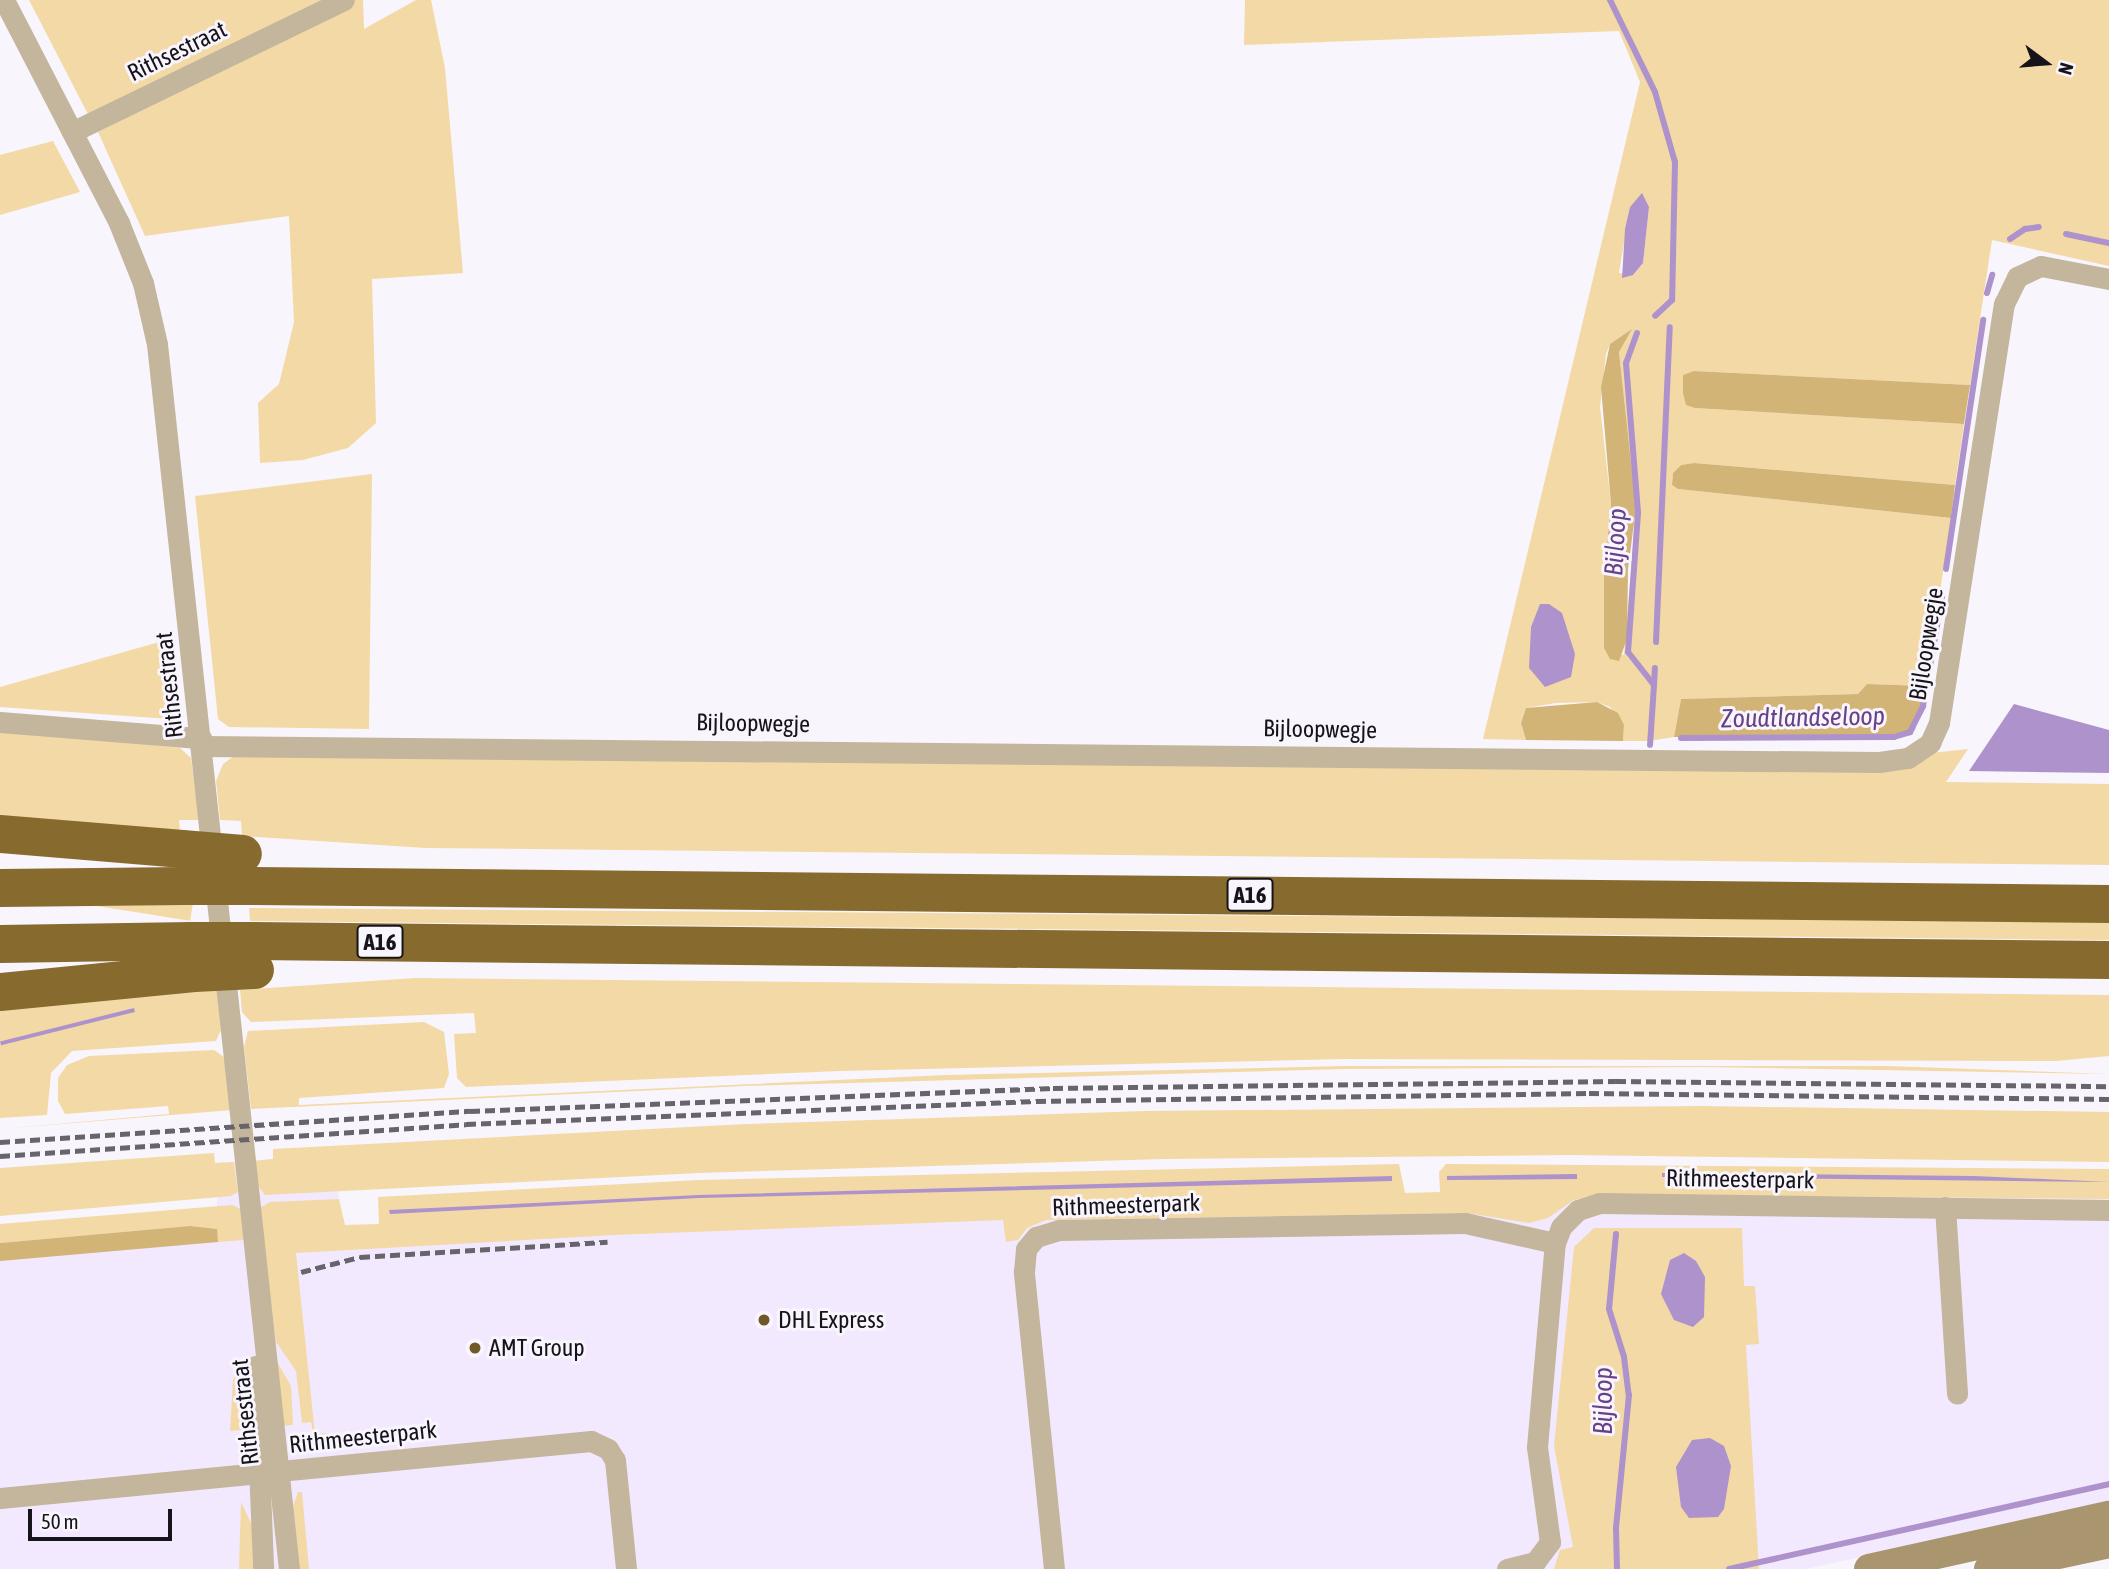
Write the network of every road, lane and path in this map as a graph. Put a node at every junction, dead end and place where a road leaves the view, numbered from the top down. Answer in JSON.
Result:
{"nodes":[{"id":1,"x":4,"y":0,"type":"edge"},
{"id":2,"x":344,"y":0,"type":"edge"},
{"id":3,"x":72,"y":132,"type":"junction"},
{"id":4,"x":2109,"y":279,"type":"edge"},
{"id":5,"x":0,"y":722,"type":"edge"},
{"id":6,"x":201,"y":742,"type":"junction"},
{"id":7,"x":0,"y":834,"type":"edge"},
{"id":8,"x":183,"y":867,"type":"junction"},
{"id":9,"x":0,"y":888,"type":"edge"},
{"id":10,"x":2109,"y":904,"type":"edge"},
{"id":11,"x":0,"y":944,"type":"edge"},
{"id":12,"x":193,"y":957,"type":"junction"},
{"id":13,"x":2109,"y":960,"type":"edge"},
{"id":14,"x":0,"y":992,"type":"edge"},
{"id":15,"x":1945,"y":1207,"type":"junction"},
{"id":16,"x":2109,"y":1210,"type":"edge"},
{"id":17,"x":1555,"y":1243,"type":"junction"},
{"id":18,"x":253,"y":1248,"type":"junction"},
{"id":19,"x":1957,"y":1394,"type":"dead end"},
{"id":20,"x":279,"y":1472,"type":"junction"},
{"id":21,"x":256,"y":1474,"type":"junction"},
{"id":22,"x":0,"y":1498,"type":"edge"},
{"id":23,"x":2109,"y":1517,"type":"edge"},
{"id":24,"x":2109,"y":1543,"type":"edge"},
{"id":25,"x":263,"y":1569,"type":"edge"},
{"id":26,"x":289,"y":1569,"type":"edge"},
{"id":27,"x":626,"y":1569,"type":"edge"},
{"id":28,"x":1054,"y":1569,"type":"edge"},
{"id":29,"x":1507,"y":1569,"type":"edge"},
{"id":30,"x":1869,"y":1569,"type":"edge"},
{"id":31,"x":1989,"y":1569,"type":"edge"}],
"edges":[{"from":1,"to":3,"type":"street","name":"Rithsestraat"},
{"from":2,"to":3,"type":"street","name":"Rithsestraat"},
{"from":3,"to":6,"type":"street","name":"Rithsestraat"},
{"from":4,"to":6,"type":"street","name":"Bijloopwegje"},
{"from":5,"to":6,"type":"street","name":"Bijloopwegje"},
{"from":6,"to":18,"type":"street","name":"Rithsestraat"},
{"from":7,"to":8,"type":"highway","number":"A16"},
{"from":8,"to":9,"type":"highway","number":"A16"},
{"from":8,"to":10,"type":"highway","number":"A16","bridge":true},
{"from":11,"to":12,"type":"highway","number":"A16"},
{"from":12,"to":13,"type":"highway","number":"A16","bridge":true},
{"from":12,"to":14,"type":"highway","number":"A16"},
{"from":15,"to":16,"type":"street","name":"Rithmeesterpark"},
{"from":15,"to":17,"type":"street","name":"Rithmeesterpark"},
{"from":15,"to":19,"type":"street"},
{"from":17,"to":28,"type":"street","name":"Rithmeesterpark"},
{"from":17,"to":29,"type":"street","name":"Rithmeesterpark"},
{"from":18,"to":20,"type":"street","name":"Rithsestraat"},
{"from":18,"to":21,"type":"street","name":"Rithsestraat"},
{"from":20,"to":21,"type":"street","name":"Rithmeesterpark"},
{"from":20,"to":26,"type":"street","name":"Rithsestraat"},
{"from":20,"to":27,"type":"street","name":"Rithmeesterpark"},
{"from":21,"to":22,"type":"street","name":"Rithmeesterpark"},
{"from":21,"to":25,"type":"street","name":"Rithsestraat"},
{"from":23,"to":30,"type":"main road"},
{"from":24,"to":31,"type":"main road"}]}
